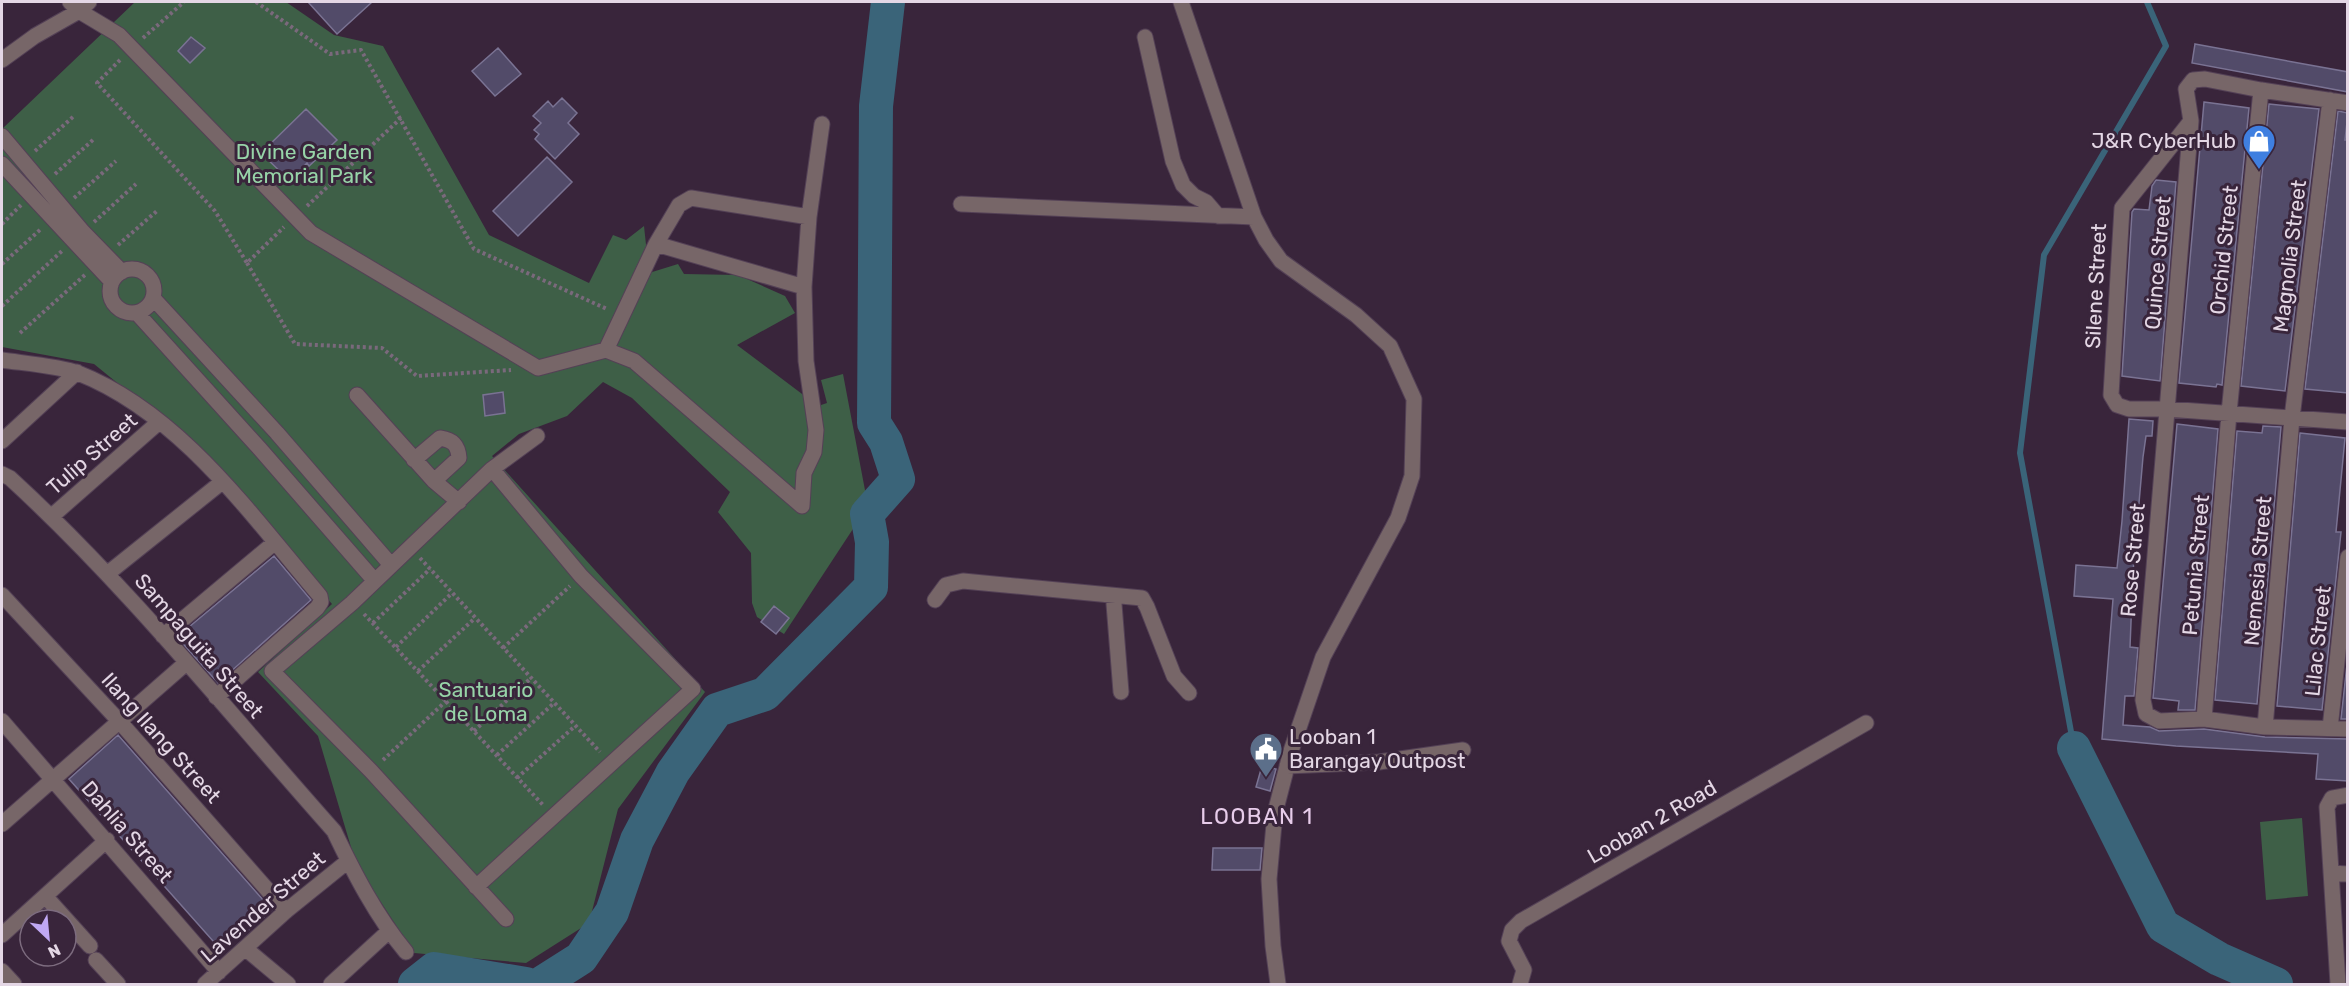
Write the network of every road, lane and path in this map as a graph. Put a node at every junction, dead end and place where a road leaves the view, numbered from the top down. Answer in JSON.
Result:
{"nodes":[{"id":1,"x":184,"y":2,"type":"edge"},
{"id":2,"x":256,"y":2,"type":"edge"},
{"id":3,"x":1181,"y":2,"type":"edge"},
{"id":4,"x":79,"y":5,"type":"edge"},
{"id":5,"x":1145,"y":38,"type":"dead end"},
{"id":6,"x":132,"y":48,"type":"junction"},
{"id":7,"x":2,"y":60,"type":"edge"},
{"id":8,"x":2261,"y":90,"type":"junction"},
{"id":9,"x":2330,"y":100,"type":"junction"},
{"id":10,"x":2348,"y":103,"type":"edge"},
{"id":11,"x":75,"y":115,"type":"dead end"},
{"id":12,"x":2191,"y":121,"type":"junction"},
{"id":13,"x":822,"y":124,"type":"dead end"},
{"id":14,"x":2,"y":136,"type":"edge"},
{"id":15,"x":22,"y":162,"type":"junction"},
{"id":16,"x":2,"y":164,"type":"edge"},
{"id":17,"x":961,"y":204,"type":"dead end"},
{"id":18,"x":1218,"y":216,"type":"junction"},
{"id":19,"x":1254,"y":217,"type":"junction"},
{"id":20,"x":809,"y":218,"type":"junction"},
{"id":21,"x":656,"y":244,"type":"junction"},
{"id":22,"x":247,"y":263,"type":"dead end"},
{"id":23,"x":117,"y":277,"type":"junction"},
{"id":24,"x":804,"y":287,"type":"junction"},
{"id":25,"x":153,"y":298,"type":"junction"},
{"id":26,"x":137,"y":313,"type":"junction"},
{"id":27,"x":621,"y":316,"type":"junction"},
{"id":28,"x":606,"y":350,"type":"junction"},
{"id":29,"x":2,"y":360,"type":"edge"},
{"id":30,"x":538,"y":368,"type":"junction"},
{"id":31,"x":76,"y":372,"type":"junction"},
{"id":32,"x":357,"y":395,"type":"dead end"},
{"id":33,"x":2167,"y":409,"type":"junction"},
{"id":34,"x":2229,"y":413,"type":"junction"},
{"id":35,"x":2292,"y":418,"type":"junction"},
{"id":36,"x":159,"y":422,"type":"junction"},
{"id":37,"x":2348,"y":422,"type":"edge"},
{"id":38,"x":277,"y":434,"type":"junction"},
{"id":39,"x":537,"y":436,"type":"dead end"},
{"id":40,"x":2,"y":441,"type":"edge"},
{"id":41,"x":260,"y":449,"type":"junction"},
{"id":42,"x":414,"y":460,"type":"junction"},
{"id":43,"x":492,"y":469,"type":"junction"},
{"id":44,"x":4,"y":479,"type":"edge"},
{"id":45,"x":434,"y":481,"type":"junction"},
{"id":46,"x":222,"y":482,"type":"junction"},
{"id":47,"x":459,"y":502,"type":"junction"},
{"id":48,"x":52,"y":516,"type":"junction"},
{"id":49,"x":274,"y":543,"type":"junction"},
{"id":50,"x":410,"y":547,"type":"junction"},
{"id":51,"x":2348,"y":557,"type":"edge"},
{"id":52,"x":391,"y":565,"type":"junction"},
{"id":53,"x":430,"y":569,"type":"junction"},
{"id":54,"x":107,"y":574,"type":"junction"},
{"id":55,"x":581,"y":576,"type":"junction"},
{"id":56,"x":374,"y":580,"type":"junction"},
{"id":57,"x":452,"y":593,"type":"junction"},
{"id":58,"x":2,"y":595,"type":"edge"},
{"id":59,"x":935,"y":600,"type":"dead end"},
{"id":60,"x":352,"y":603,"type":"junction"},
{"id":61,"x":1114,"y":604,"type":"dead end"},
{"id":62,"x":475,"y":618,"type":"junction"},
{"id":63,"x":373,"y":623,"type":"junction"},
{"id":64,"x":163,"y":636,"type":"junction"},
{"id":65,"x":396,"y":647,"type":"junction"},
{"id":66,"x":503,"y":648,"type":"junction"},
{"id":67,"x":186,"y":663,"type":"junction"},
{"id":68,"x":418,"y":671,"type":"junction"},
{"id":69,"x":531,"y":678,"type":"junction"},
{"id":70,"x":1121,"y":692,"type":"dead end"},
{"id":71,"x":1189,"y":693,"type":"dead end"},
{"id":72,"x":216,"y":697,"type":"junction"},
{"id":73,"x":446,"y":701,"type":"junction"},
{"id":74,"x":554,"y":703,"type":"junction"},
{"id":75,"x":2204,"y":719,"type":"junction"},
{"id":76,"x":2,"y":721,"type":"edge"},
{"id":77,"x":120,"y":722,"type":"junction"},
{"id":78,"x":1866,"y":723,"type":"dead end"},
{"id":79,"x":575,"y":726,"type":"junction"},
{"id":80,"x":2265,"y":727,"type":"junction"},
{"id":81,"x":2330,"y":729,"type":"junction"},
{"id":82,"x":2348,"y":729,"type":"edge"},
{"id":83,"x":474,"y":731,"type":"junction"},
{"id":84,"x":1463,"y":750,"type":"dead end"},
{"id":85,"x":496,"y":756,"type":"junction"},
{"id":86,"x":611,"y":764,"type":"junction"},
{"id":87,"x":1287,"y":766,"type":"junction"},
{"id":88,"x":371,"y":771,"type":"junction"},
{"id":89,"x":517,"y":778,"type":"junction"},
{"id":90,"x":54,"y":779,"type":"junction"},
{"id":91,"x":2348,"y":795,"type":"edge"},
{"id":92,"x":554,"y":816,"type":"junction"},
{"id":93,"x":2,"y":824,"type":"edge"},
{"id":94,"x":107,"y":840,"type":"junction"},
{"id":95,"x":348,"y":861,"type":"junction"},
{"id":96,"x":2331,"y":873,"type":"junction"},
{"id":97,"x":2348,"y":874,"type":"edge"},
{"id":98,"x":476,"y":887,"type":"junction"},
{"id":99,"x":45,"y":896,"type":"junction"},
{"id":100,"x":286,"y":911,"type":"junction"},
{"id":101,"x":506,"y":919,"type":"dead end"},
{"id":102,"x":389,"y":931,"type":"junction"},
{"id":103,"x":2,"y":935,"type":"edge"},
{"id":104,"x":246,"y":949,"type":"junction"},
{"id":105,"x":2342,"y":949,"type":"edge"},
{"id":106,"x":406,"y":952,"type":"dead end"},
{"id":107,"x":2,"y":971,"type":"edge"},
{"id":108,"x":219,"y":972,"type":"junction"},
{"id":109,"x":14,"y":984,"type":"edge"},
{"id":110,"x":118,"y":984,"type":"edge"},
{"id":111,"x":205,"y":984,"type":"edge"},
{"id":112,"x":288,"y":984,"type":"edge"},
{"id":113,"x":331,"y":984,"type":"edge"},
{"id":114,"x":1278,"y":984,"type":"edge"},
{"id":115,"x":1520,"y":984,"type":"edge"},
{"id":116,"x":2338,"y":984,"type":"edge"}],
"edges":[{"from":1,"to":6,"type":"path"},
{"from":2,"to":27,"type":"path"},
{"from":3,"to":19,"type":"street"},
{"from":4,"to":6,"type":"street"},
{"from":4,"to":7,"type":"street"},
{"from":5,"to":18,"type":"street"},
{"from":6,"to":30,"type":"street"},
{"from":8,"to":9,"type":"street"},
{"from":8,"to":12,"type":"street","name":"Quince Street"},
{"from":8,"to":34,"type":"street","name":"Orchid Street"},
{"from":9,"to":10,"type":"street"},
{"from":9,"to":35,"type":"street","name":"Magnolia Street"},
{"from":11,"to":15,"type":"path"},
{"from":12,"to":33,"type":"street","name":"Quince Street"},
{"from":12,"to":33,"type":"street","name":"Silene Street"},
{"from":13,"to":20,"type":"street"},
{"from":14,"to":15,"type":"street"},
{"from":15,"to":23,"type":"street"},
{"from":16,"to":23,"type":"street"},
{"from":17,"to":18,"type":"street"},
{"from":18,"to":19,"type":"street"},
{"from":19,"to":87,"type":"street"},
{"from":20,"to":21,"type":"street"},
{"from":20,"to":24,"type":"street"},
{"from":21,"to":24,"type":"street"},
{"from":21,"to":27,"type":"street"},
{"from":22,"to":30,"type":"path"},
{"from":23,"to":25,"type":"street"},
{"from":23,"to":26,"type":"street"},
{"from":24,"to":28,"type":"street"},
{"from":25,"to":26,"type":"street"},
{"from":25,"to":38,"type":"street"},
{"from":26,"to":41,"type":"street"},
{"from":27,"to":28,"type":"street"},
{"from":28,"to":30,"type":"street"},
{"from":29,"to":31,"type":"street"},
{"from":31,"to":36,"type":"street"},
{"from":31,"to":40,"type":"street"},
{"from":32,"to":42,"type":"street"},
{"from":33,"to":34,"type":"street"},
{"from":33,"to":75,"type":"street","name":"Rose Street"},
{"from":34,"to":35,"type":"street"},
{"from":34,"to":75,"type":"street","name":"Petunia Street"},
{"from":35,"to":37,"type":"street"},
{"from":35,"to":80,"type":"street","name":"Nemesia Street"},
{"from":36,"to":46,"type":"street"},
{"from":36,"to":48,"type":"street","name":"Tulip Street"},
{"from":38,"to":41,"type":"street"},
{"from":38,"to":52,"type":"street"},
{"from":39,"to":43,"type":"street"},
{"from":41,"to":56,"type":"street"},
{"from":42,"to":45,"type":"street"},
{"from":42,"to":45,"type":"street"},
{"from":43,"to":47,"type":"street"},
{"from":43,"to":55,"type":"street"},
{"from":44,"to":48,"type":"street","name":"Sampaguita Street"},
{"from":45,"to":47,"type":"street"},
{"from":46,"to":49,"type":"street"},
{"from":46,"to":54,"type":"street"},
{"from":47,"to":50,"type":"street"},
{"from":48,"to":54,"type":"street","name":"Sampaguita Street"},
{"from":49,"to":64,"type":"street"},
{"from":49,"to":72,"type":"street"},
{"from":50,"to":52,"type":"street"},
{"from":50,"to":53,"type":"path"},
{"from":51,"to":81,"type":"street","name":"Lilac Street"},
{"from":52,"to":56,"type":"street"},
{"from":53,"to":57,"type":"path"},
{"from":53,"to":63,"type":"path"},
{"from":54,"to":64,"type":"street","name":"Sampaguita Street"},
{"from":55,"to":66,"type":"path"},
{"from":55,"to":86,"type":"street"},
{"from":56,"to":60,"type":"street"},
{"from":57,"to":62,"type":"path"},
{"from":57,"to":65,"type":"path"},
{"from":58,"to":77,"type":"street","name":"Ilang Ilang Street"},
{"from":59,"to":71,"type":"street"},
{"from":60,"to":63,"type":"path"},
{"from":60,"to":88,"type":"street"},
{"from":61,"to":70,"type":"street"},
{"from":62,"to":66,"type":"path"},
{"from":62,"to":68,"type":"path"},
{"from":63,"to":65,"type":"path"},
{"from":64,"to":67,"type":"street","name":"Sampaguita Street"},
{"from":65,"to":68,"type":"path"},
{"from":66,"to":69,"type":"path"},
{"from":67,"to":72,"type":"street","name":"Sampaguita Street"},
{"from":67,"to":77,"type":"street"},
{"from":68,"to":73,"type":"path"},
{"from":69,"to":74,"type":"path"},
{"from":69,"to":83,"type":"path"},
{"from":72,"to":95,"type":"street","name":"Sampaguita Street"},
{"from":73,"to":83,"type":"path"},
{"from":73,"to":88,"type":"path"},
{"from":74,"to":79,"type":"path"},
{"from":74,"to":85,"type":"path"},
{"from":75,"to":80,"type":"street"},
{"from":76,"to":90,"type":"street","name":"Dahlia Street"},
{"from":77,"to":90,"type":"street"},
{"from":77,"to":100,"type":"street","name":"Ilang Ilang Street"},
{"from":78,"to":115,"type":"street","name":"Looban 2 Road"},
{"from":79,"to":86,"type":"path"},
{"from":79,"to":89,"type":"path"},
{"from":80,"to":81,"type":"street"},
{"from":81,"to":82,"type":"street"},
{"from":83,"to":85,"type":"path"},
{"from":84,"to":87,"type":"street"},
{"from":85,"to":89,"type":"path"},
{"from":86,"to":92,"type":"street"},
{"from":87,"to":114,"type":"street"},
{"from":88,"to":98,"type":"street"},
{"from":89,"to":92,"type":"path"},
{"from":90,"to":93,"type":"street"},
{"from":90,"to":94,"type":"street","name":"Dahlia Street"},
{"from":91,"to":96,"type":"street"},
{"from":92,"to":98,"type":"street"},
{"from":94,"to":99,"type":"street"},
{"from":94,"to":108,"type":"street","name":"Dahlia Street"},
{"from":95,"to":100,"type":"street","name":"Lavender Street"},
{"from":95,"to":102,"type":"street","name":"Sampaguita Street"},
{"from":96,"to":97,"type":"street"},
{"from":96,"to":105,"type":"street"},
{"from":98,"to":101,"type":"street"},
{"from":99,"to":103,"type":"street"},
{"from":99,"to":110,"type":"street"},
{"from":100,"to":104,"type":"street","name":"Lavender Street"},
{"from":102,"to":106,"type":"street","name":"Sampaguita Street"},
{"from":102,"to":113,"type":"street"},
{"from":104,"to":108,"type":"street","name":"Lavender Street"},
{"from":104,"to":112,"type":"street"},
{"from":105,"to":116,"type":"street"},
{"from":107,"to":109,"type":"street"},
{"from":108,"to":111,"type":"street","name":"Lavender Street"}]}
